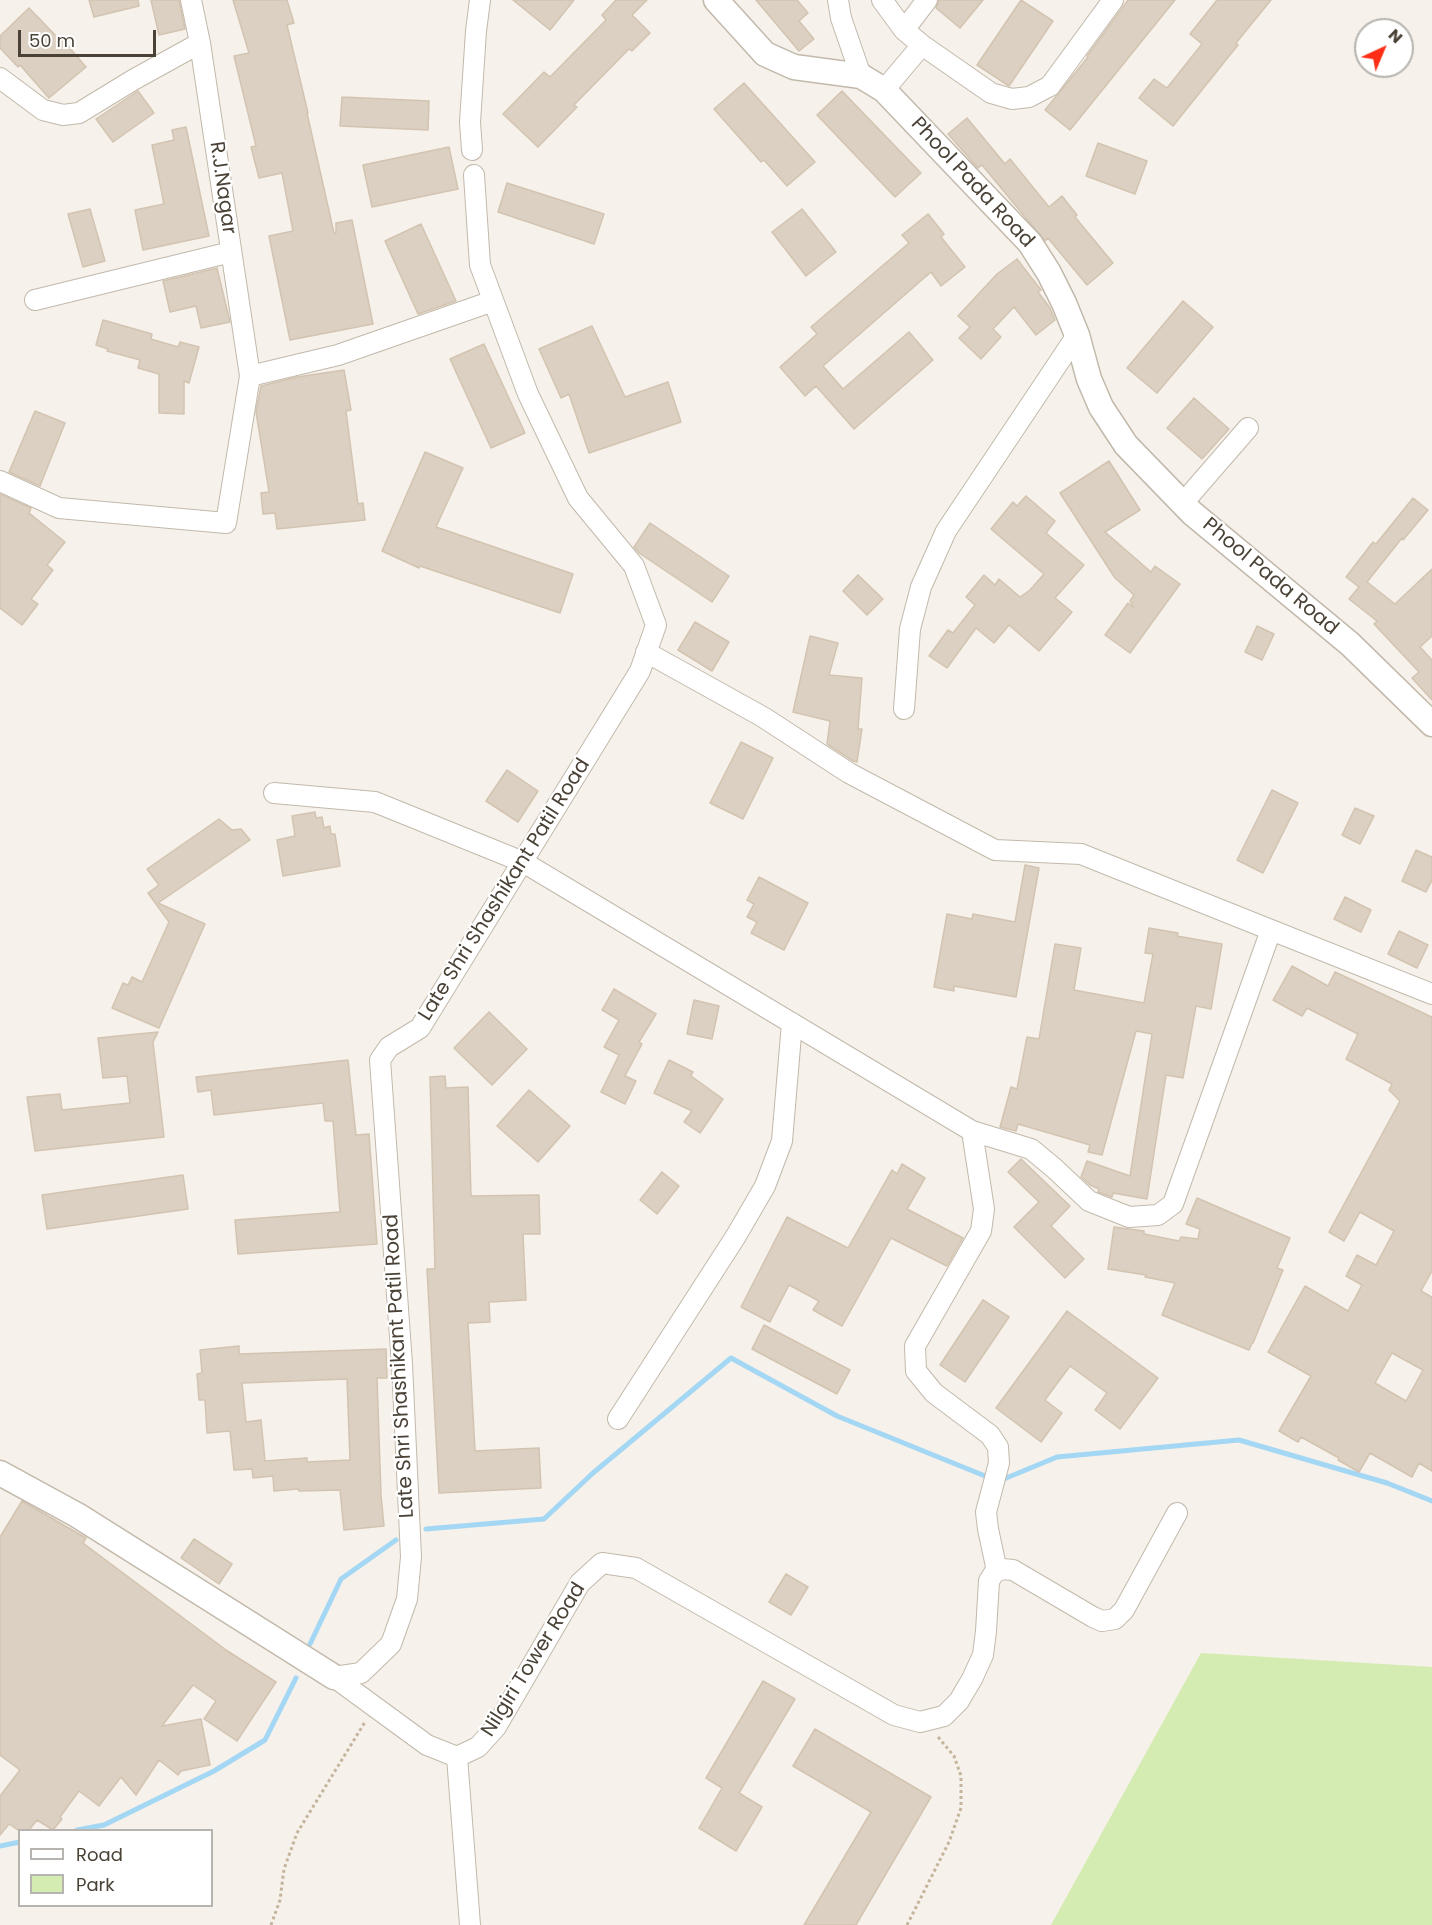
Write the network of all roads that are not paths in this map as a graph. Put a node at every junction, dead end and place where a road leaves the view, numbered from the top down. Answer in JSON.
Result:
{"nodes":[{"id":1,"x":191,"y":0,"type":"edge"},
{"id":2,"x":480,"y":0,"type":"edge"},
{"id":3,"x":716,"y":0,"type":"edge"},
{"id":4,"x":850,"y":0,"type":"edge"},
{"id":5,"x":882,"y":0,"type":"edge"},
{"id":6,"x":927,"y":0,"type":"edge"},
{"id":7,"x":1113,"y":0,"type":"edge"},
{"id":8,"x":840,"y":9,"type":"edge"},
{"id":9,"x":904,"y":30,"type":"junction"},
{"id":10,"x":200,"y":44,"type":"junction"},
{"id":11,"x":922,"y":45,"type":"junction"},
{"id":12,"x":861,"y":76,"type":"junction"},
{"id":13,"x":0,"y":78,"type":"edge"},
{"id":14,"x":884,"y":90,"type":"junction"},
{"id":15,"x":472,"y":150,"type":"dead end"},
{"id":16,"x":474,"y":175,"type":"dead end"},
{"id":17,"x":231,"y":252,"type":"junction"},
{"id":18,"x":35,"y":300,"type":"dead end"},
{"id":19,"x":493,"y":301,"type":"junction"},
{"id":20,"x":1077,"y":335,"type":"junction"},
{"id":21,"x":250,"y":376,"type":"junction"},
{"id":22,"x":1248,"y":428,"type":"dead end"},
{"id":23,"x":0,"y":481,"type":"edge"},
{"id":24,"x":1183,"y":503,"type":"junction"},
{"id":25,"x":646,"y":652,"type":"junction"},
{"id":26,"x":904,"y":709,"type":"dead end"},
{"id":27,"x":1432,"y":724,"type":"edge"},
{"id":28,"x":274,"y":793,"type":"dead end"},
{"id":29,"x":524,"y":862,"type":"junction"},
{"id":30,"x":1271,"y":930,"type":"junction"},
{"id":31,"x":1432,"y":994,"type":"edge"},
{"id":32,"x":792,"y":1023,"type":"junction"},
{"id":33,"x":972,"y":1131,"type":"junction"},
{"id":34,"x":618,"y":1419,"type":"dead end"},
{"id":35,"x":0,"y":1473,"type":"edge"},
{"id":36,"x":1177,"y":1514,"type":"dead end"},
{"id":37,"x":997,"y":1571,"type":"junction"},
{"id":38,"x":334,"y":1677,"type":"junction"},
{"id":39,"x":457,"y":1757,"type":"junction"},
{"id":40,"x":470,"y":1925,"type":"edge"}],
"edges":[{"from":1,"to":10,"type":"street","name":"R.J.Nagar"},
{"from":2,"to":15,"type":"street"},
{"from":3,"to":12,"type":"street","name":"Phool Pada Road"},
{"from":4,"to":8,"type":"street"},
{"from":5,"to":9,"type":"street"},
{"from":6,"to":9,"type":"street"},
{"from":7,"to":11,"type":"street"},
{"from":8,"to":12,"type":"street"},
{"from":9,"to":11,"type":"street"},
{"from":10,"to":13,"type":"street"},
{"from":10,"to":17,"type":"street","name":"R.J.Nagar"},
{"from":11,"to":14,"type":"street"},
{"from":12,"to":14,"type":"street","name":"Phool Pada Road"},
{"from":14,"to":20,"type":"street","name":"Phool Pada Road"},
{"from":16,"to":19,"type":"street","name":"Late Shri Shashikant Patil Road"},
{"from":17,"to":18,"type":"street"},
{"from":17,"to":21,"type":"street","name":"R.J.Nagar"},
{"from":19,"to":21,"type":"street"},
{"from":19,"to":25,"type":"street","name":"Late Shri Shashikant Patil Road"},
{"from":20,"to":24,"type":"street","name":"Phool Pada Road"},
{"from":20,"to":26,"type":"street"},
{"from":21,"to":23,"type":"street","name":"R.J.Nagar"},
{"from":22,"to":24,"type":"street"},
{"from":24,"to":27,"type":"street","name":"Phool Pada Road"},
{"from":25,"to":29,"type":"street","name":"Late Shri Shashikant Patil Road"},
{"from":25,"to":30,"type":"street"},
{"from":28,"to":29,"type":"street"},
{"from":29,"to":32,"type":"street"},
{"from":29,"to":38,"type":"street","name":"Late Shri Shashikant Patil Road"},
{"from":30,"to":31,"type":"street"},
{"from":30,"to":33,"type":"street"},
{"from":32,"to":33,"type":"street"},
{"from":32,"to":34,"type":"street"},
{"from":33,"to":37,"type":"street"},
{"from":35,"to":38,"type":"street"},
{"from":36,"to":37,"type":"street"},
{"from":37,"to":39,"type":"street","name":"Nilgiri Tower Road"},
{"from":38,"to":39,"type":"street"},
{"from":39,"to":40,"type":"street"}]}
